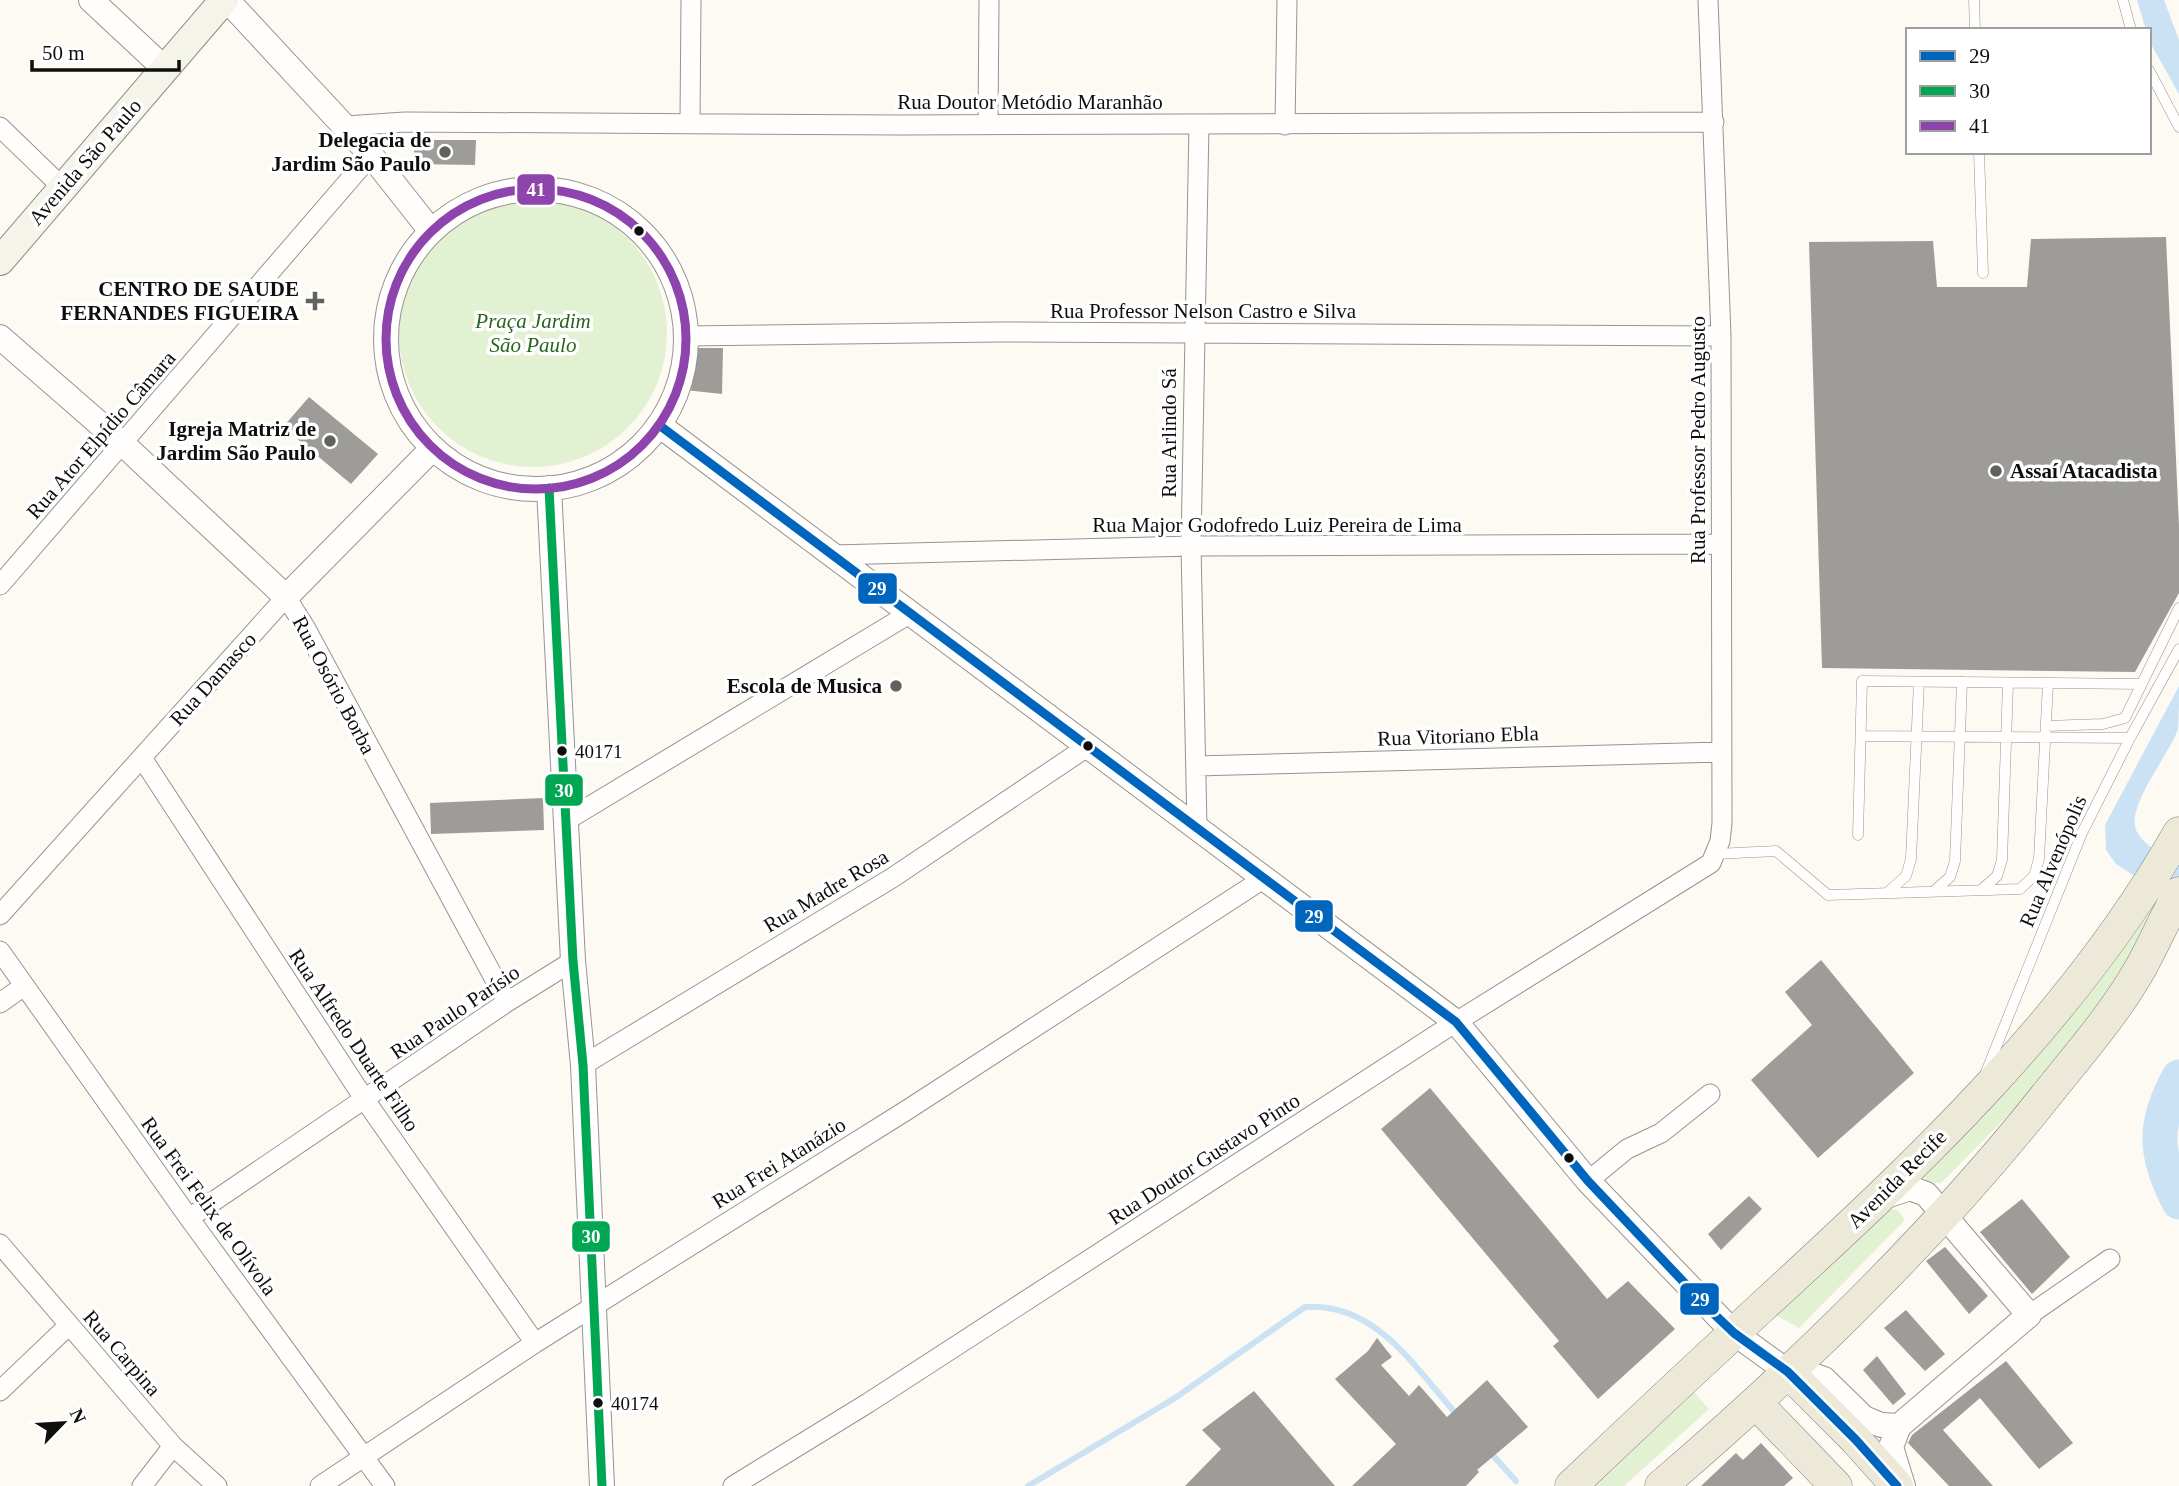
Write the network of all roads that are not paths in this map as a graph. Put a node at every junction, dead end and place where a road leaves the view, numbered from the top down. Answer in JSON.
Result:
{"nodes":[{"id":1,"x":91,"y":0,"type":"edge"},
{"id":2,"x":225,"y":0,"type":"edge"},
{"id":3,"x":691,"y":0,"type":"edge"},
{"id":4,"x":989,"y":0,"type":"edge"},
{"id":5,"x":1287,"y":0,"type":"edge"},
{"id":6,"x":1708,"y":0,"type":"edge"},
{"id":7,"x":1974,"y":0,"type":"edge"},
{"id":8,"x":2123,"y":0,"type":"edge"},
{"id":9,"x":1975,"y":28,"type":"edge"},
{"id":10,"x":2130,"y":28,"type":"edge"},
{"id":11,"x":165,"y":69,"type":"junction"},
{"id":12,"x":2151,"y":74,"type":"edge"},
{"id":13,"x":690,"y":122,"type":"junction"},
{"id":14,"x":1714,"y":122,"type":"junction"},
{"id":15,"x":988,"y":124,"type":"junction"},
{"id":16,"x":1199,"y":124,"type":"junction"},
{"id":17,"x":1285,"y":125,"type":"junction"},
{"id":18,"x":346,"y":126,"type":"junction"},
{"id":19,"x":0,"y":127,"type":"edge"},
{"id":20,"x":2179,"y":127,"type":"edge"},
{"id":21,"x":1979,"y":154,"type":"edge"},
{"id":22,"x":372,"y":155,"type":"junction"},
{"id":23,"x":63,"y":188,"type":"junction"},
{"id":24,"x":431,"y":231,"type":"junction"},
{"id":25,"x":0,"y":261,"type":"edge"},
{"id":26,"x":1983,"y":273,"type":"dead end"},
{"id":27,"x":1193,"y":335,"type":"junction"},
{"id":28,"x":686,"y":336,"type":"junction"},
{"id":29,"x":1721,"y":336,"type":"junction"},
{"id":30,"x":0,"y":337,"type":"edge"},
{"id":31,"x":659,"y":425,"type":"junction"},
{"id":32,"x":124,"y":444,"type":"junction"},
{"id":33,"x":431,"y":450,"type":"junction"},
{"id":34,"x":549,"y":488,"type":"junction"},
{"id":35,"x":1721,"y":544,"type":"junction"},
{"id":36,"x":1191,"y":546,"type":"junction"},
{"id":37,"x":833,"y":555,"type":"junction"},
{"id":38,"x":0,"y":585,"type":"edge"},
{"id":39,"x":286,"y":597,"type":"junction"},
{"id":40,"x":2179,"y":608,"type":"edge"},
{"id":41,"x":909,"y":614,"type":"junction"},
{"id":42,"x":2179,"y":649,"type":"edge"},
{"id":43,"x":1919,"y":682,"type":"junction"},
{"id":44,"x":1962,"y":682,"type":"junction"},
{"id":45,"x":2008,"y":683,"type":"junction"},
{"id":46,"x":2048,"y":683,"type":"junction"},
{"id":47,"x":2141,"y":684,"type":"junction"},
{"id":48,"x":2046,"y":731,"type":"junction"},
{"id":49,"x":1861,"y":736,"type":"junction"},
{"id":50,"x":1917,"y":736,"type":"junction"},
{"id":51,"x":1961,"y":736,"type":"junction"},
{"id":52,"x":2007,"y":736,"type":"junction"},
{"id":53,"x":2130,"y":738,"type":"junction"},
{"id":54,"x":1087,"y":747,"type":"junction"},
{"id":55,"x":1722,"y":752,"type":"junction"},
{"id":56,"x":142,"y":758,"type":"junction"},
{"id":57,"x":1196,"y":766,"type":"junction"},
{"id":58,"x":568,"y":820,"type":"junction"},
{"id":59,"x":1197,"y":827,"type":"junction"},
{"id":60,"x":1858,"y":835,"type":"dead end"},
{"id":61,"x":2176,"y":839,"type":"edge"},
{"id":62,"x":1716,"y":854,"type":"junction"},
{"id":63,"x":1263,"y":879,"type":"junction"},
{"id":64,"x":1982,"y":890,"type":"junction"},
{"id":65,"x":1934,"y":891,"type":"junction"},
{"id":66,"x":1887,"y":893,"type":"junction"},
{"id":67,"x":2173,"y":904,"type":"edge"},
{"id":68,"x":0,"y":915,"type":"edge"},
{"id":69,"x":0,"y":951,"type":"edge"},
{"id":70,"x":573,"y":961,"type":"junction"},
{"id":71,"x":24,"y":986,"type":"junction"},
{"id":72,"x":507,"y":1002,"type":"junction"},
{"id":73,"x":0,"y":1003,"type":"edge"},
{"id":74,"x":1456,"y":1022,"type":"junction"},
{"id":75,"x":583,"y":1065,"type":"junction"},
{"id":76,"x":1710,"y":1094,"type":"dead end"},
{"id":77,"x":1979,"y":1095,"type":"junction"},
{"id":78,"x":365,"y":1100,"type":"junction"},
{"id":79,"x":1588,"y":1181,"type":"junction"},
{"id":80,"x":1879,"y":1199,"type":"junction"},
{"id":81,"x":1944,"y":1214,"type":"junction"},
{"id":82,"x":189,"y":1218,"type":"junction"},
{"id":83,"x":0,"y":1244,"type":"edge"},
{"id":84,"x":2110,"y":1259,"type":"dead end"},
{"id":85,"x":593,"y":1306,"type":"junction"},
{"id":86,"x":2029,"y":1315,"type":"junction"},
{"id":87,"x":68,"y":1326,"type":"junction"},
{"id":88,"x":1734,"y":1333,"type":"junction"},
{"id":89,"x":535,"y":1343,"type":"junction"},
{"id":90,"x":1788,"y":1372,"type":"junction"},
{"id":91,"x":0,"y":1391,"type":"edge"},
{"id":92,"x":1756,"y":1403,"type":"junction"},
{"id":93,"x":1899,"y":1426,"type":"junction"},
{"id":94,"x":173,"y":1446,"type":"junction"},
{"id":95,"x":362,"y":1455,"type":"junction"},
{"id":96,"x":1833,"y":1485,"type":"edge"},
{"id":97,"x":142,"y":1486,"type":"edge"},
{"id":98,"x":217,"y":1486,"type":"edge"},
{"id":99,"x":320,"y":1486,"type":"edge"},
{"id":100,"x":385,"y":1486,"type":"edge"},
{"id":101,"x":602,"y":1486,"type":"edge"},
{"id":102,"x":733,"y":1486,"type":"edge"},
{"id":103,"x":1571,"y":1486,"type":"edge"},
{"id":104,"x":1661,"y":1486,"type":"edge"},
{"id":105,"x":1897,"y":1486,"type":"edge"},
{"id":106,"x":1903,"y":1486,"type":"edge"}],
"edges":[{"from":1,"to":11,"type":"street"},
{"from":2,"to":11,"type":"main road","name":"Avenida São Paulo"},
{"from":2,"to":18,"type":"street"},
{"from":3,"to":13,"type":"street"},
{"from":4,"to":15,"type":"street"},
{"from":5,"to":17,"type":"street"},
{"from":6,"to":14,"type":"street","name":"Rua Professor Pedro Augusto"},
{"from":7,"to":9,"type":"lane"},
{"from":8,"to":10,"type":"lane"},
{"from":11,"to":23,"type":"main road","name":"Avenida São Paulo"},
{"from":12,"to":20,"type":"lane"},
{"from":13,"to":15,"type":"street","name":"Rua Doutor Metódio Maranhão"},
{"from":13,"to":18,"type":"street","name":"Rua Doutor Metódio Maranhão"},
{"from":14,"to":17,"type":"street","name":"Rua Doutor Metódio Maranhão"},
{"from":14,"to":29,"type":"street","name":"Rua Professor Pedro Augusto"},
{"from":15,"to":16,"type":"street","name":"Rua Doutor Metódio Maranhão"},
{"from":16,"to":17,"type":"street","name":"Rua Doutor Metódio Maranhão"},
{"from":16,"to":27,"type":"street","name":"Rua Arlindo Sá"},
{"from":18,"to":22,"type":"street"},
{"from":19,"to":23,"type":"street"},
{"from":21,"to":26,"type":"lane"},
{"from":22,"to":24,"type":"street"},
{"from":22,"to":32,"type":"street","name":"Rua Ator Elpídio Câmara"},
{"from":23,"to":25,"type":"main road","name":"Avenida São Paulo"},
{"from":24,"to":28,"type":"street"},
{"from":24,"to":33,"type":"street"},
{"from":27,"to":28,"type":"street","name":"Rua Professor Nelson Castro e Silva"},
{"from":27,"to":29,"type":"street","name":"Rua Professor Nelson Castro e Silva"},
{"from":27,"to":36,"type":"street","name":"Rua Arlindo Sá"},
{"from":28,"to":31,"type":"street"},
{"from":29,"to":35,"type":"street","name":"Rua Professor Pedro Augusto"},
{"from":30,"to":32,"type":"street","name":"Rua Osório Borba"},
{"from":31,"to":34,"type":"street"},
{"from":31,"to":37,"type":"street"},
{"from":32,"to":38,"type":"street","name":"Rua Ator Elpídio Câmara"},
{"from":32,"to":39,"type":"street","name":"Rua Osório Borba"},
{"from":33,"to":34,"type":"street"},
{"from":33,"to":39,"type":"street","name":"Rua Damasco"},
{"from":34,"to":58,"type":"street"},
{"from":35,"to":36,"type":"street","name":"Rua Major Godofredo Luiz Pereira de Lima"},
{"from":35,"to":55,"type":"street","name":"Rua Professor Pedro Augusto"},
{"from":36,"to":37,"type":"street","name":"Rua Major Godofredo Luiz Pereira de Lima"},
{"from":36,"to":57,"type":"street","name":"Rua Arlindo Sá"},
{"from":37,"to":41,"type":"street"},
{"from":39,"to":56,"type":"street","name":"Rua Damasco"},
{"from":39,"to":72,"type":"street","name":"Rua Osório Borba"},
{"from":40,"to":47,"type":"lane"},
{"from":41,"to":54,"type":"street"},
{"from":41,"to":58,"type":"street"},
{"from":42,"to":53,"type":"lane","name":"Rua Alvenópolis"},
{"from":43,"to":44,"type":"lane"},
{"from":43,"to":49,"type":"lane"},
{"from":43,"to":50,"type":"lane"},
{"from":44,"to":45,"type":"lane"},
{"from":44,"to":51,"type":"lane"},
{"from":45,"to":46,"type":"lane"},
{"from":45,"to":52,"type":"lane"},
{"from":46,"to":47,"type":"lane"},
{"from":46,"to":48,"type":"lane"},
{"from":47,"to":48,"type":"lane"},
{"from":48,"to":52,"type":"lane"},
{"from":48,"to":53,"type":"lane"},
{"from":48,"to":64,"type":"lane"},
{"from":49,"to":50,"type":"lane"},
{"from":49,"to":60,"type":"lane"},
{"from":50,"to":51,"type":"lane"},
{"from":50,"to":66,"type":"lane"},
{"from":51,"to":52,"type":"lane"},
{"from":51,"to":65,"type":"lane"},
{"from":52,"to":64,"type":"lane"},
{"from":53,"to":77,"type":"lane","name":"Rua Alvenópolis"},
{"from":54,"to":59,"type":"street"},
{"from":54,"to":75,"type":"street","name":"Rua Madre Rosa"},
{"from":55,"to":57,"type":"street","name":"Rua Vitoriano Ebla"},
{"from":55,"to":62,"type":"street","name":"Rua Professor Pedro Augusto"},
{"from":56,"to":68,"type":"street","name":"Rua Damasco"},
{"from":56,"to":78,"type":"street","name":"Rua Alfredo Duarte Filho"},
{"from":57,"to":59,"type":"street","name":"Rua Arlindo Sá"},
{"from":58,"to":70,"type":"street"},
{"from":59,"to":63,"type":"street"},
{"from":61,"to":77,"type":"main road","name":"Avenida Recife"},
{"from":62,"to":66,"type":"lane"},
{"from":62,"to":74,"type":"street","name":"Rua Doutor Gustavo Pinto"},
{"from":63,"to":74,"type":"street"},
{"from":63,"to":85,"type":"street","name":"Rua Frei Atanázio"},
{"from":64,"to":65,"type":"lane"},
{"from":65,"to":66,"type":"lane"},
{"from":67,"to":81,"type":"main road"},
{"from":69,"to":71,"type":"street","name":"Rua Frei Felix de Olívola"},
{"from":70,"to":72,"type":"street","name":"Rua Paulo Parísio"},
{"from":70,"to":75,"type":"street"},
{"from":71,"to":73,"type":"street"},
{"from":71,"to":82,"type":"street","name":"Rua Frei Felix de Olívola"},
{"from":72,"to":78,"type":"street","name":"Rua Paulo Parísio"},
{"from":74,"to":79,"type":"street"},
{"from":74,"to":102,"type":"street","name":"Rua Doutor Gustavo Pinto"},
{"from":75,"to":85,"type":"street"},
{"from":76,"to":79,"type":"street"},
{"from":77,"to":80,"type":"main road","name":"Avenida Recife"},
{"from":78,"to":82,"type":"street","name":"Rua Paulo Parísio"},
{"from":78,"to":89,"type":"street","name":"Rua Alfredo Duarte Filho"},
{"from":79,"to":88,"type":"street"},
{"from":80,"to":81,"type":"street"},
{"from":80,"to":88,"type":"main road","name":"Avenida Recife"},
{"from":81,"to":86,"type":"street"},
{"from":81,"to":90,"type":"main road"},
{"from":82,"to":95,"type":"street","name":"Rua Frei Felix de Olívola"},
{"from":83,"to":87,"type":"street","name":"Rua Carpina"},
{"from":84,"to":86,"type":"street"},
{"from":85,"to":89,"type":"street","name":"Rua Frei Atanázio"},
{"from":85,"to":101,"type":"street"},
{"from":86,"to":93,"type":"street"},
{"from":87,"to":91,"type":"street"},
{"from":87,"to":94,"type":"street","name":"Rua Carpina"},
{"from":88,"to":90,"type":"street"},
{"from":88,"to":103,"type":"main road","name":"Avenida Recife"},
{"from":89,"to":95,"type":"street","name":"Rua Frei Atanázio"},
{"from":90,"to":92,"type":"main road"},
{"from":90,"to":93,"type":"street"},
{"from":90,"to":105,"type":"main road"},
{"from":92,"to":96,"type":"main road"},
{"from":92,"to":104,"type":"main road"},
{"from":93,"to":106,"type":"street"},
{"from":94,"to":97,"type":"street"},
{"from":94,"to":98,"type":"street","name":"Rua Carpina"},
{"from":95,"to":99,"type":"street","name":"Rua Frei Atanázio"},
{"from":95,"to":100,"type":"street","name":"Rua Frei Felix de Olívola"}]}
